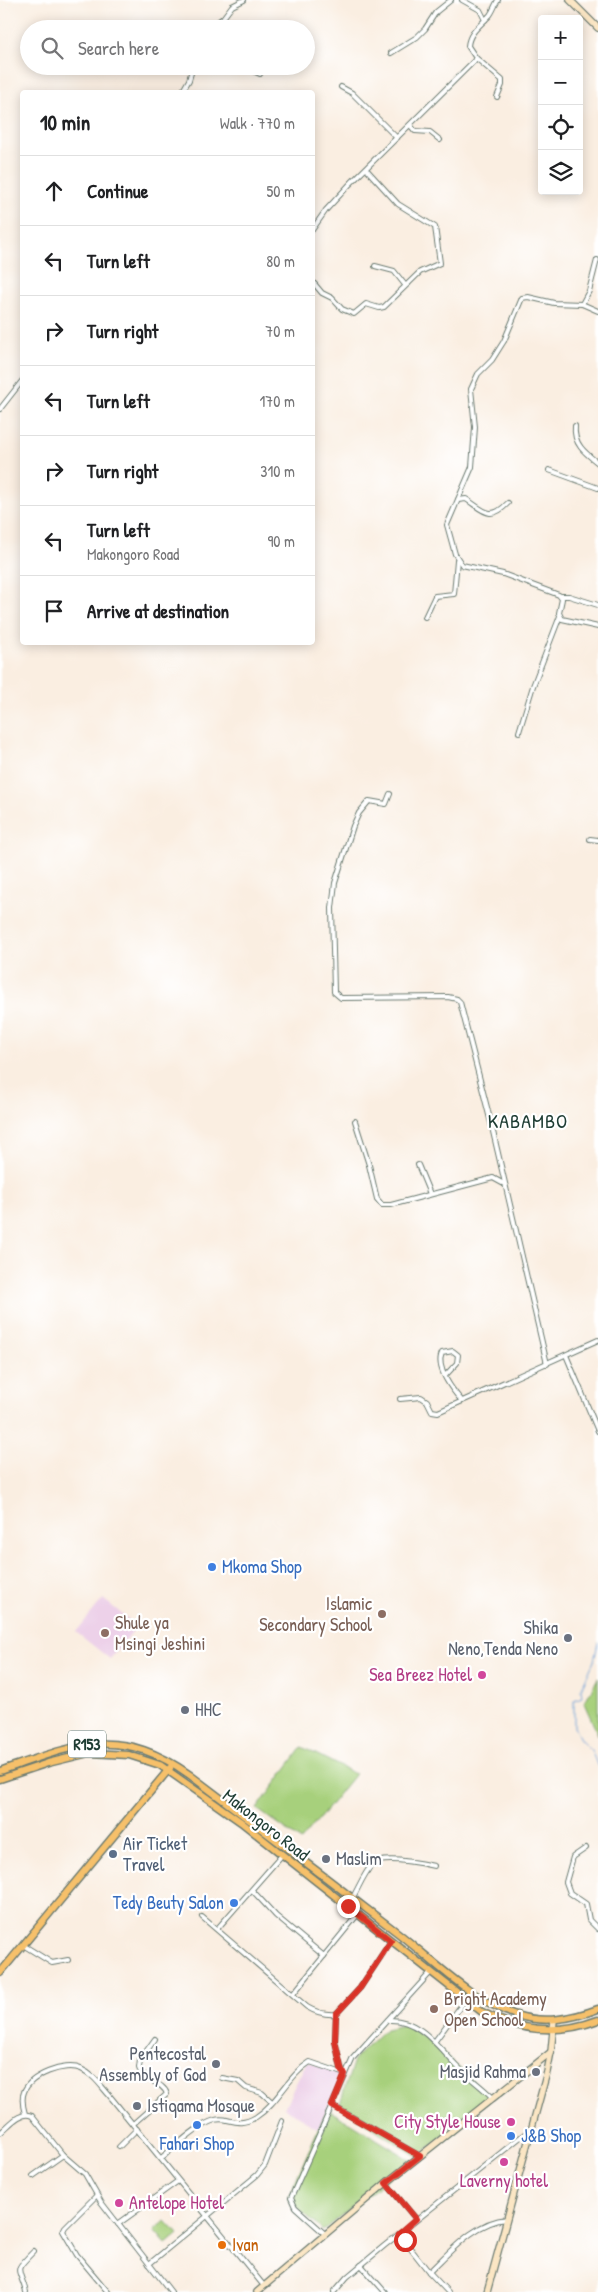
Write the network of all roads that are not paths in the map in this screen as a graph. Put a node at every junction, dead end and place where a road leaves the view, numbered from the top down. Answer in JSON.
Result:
{"nodes":[{"id":1,"x":244,"y":0,"type":"edge"},
{"id":2,"x":451,"y":0,"type":"edge"},
{"id":3,"x":462,"y":0,"type":"edge"},
{"id":4,"x":498,"y":0,"type":"edge"},
{"id":5,"x":570,"y":0,"type":"edge"},
{"id":6,"x":219,"y":20,"type":"edge"},
{"id":7,"x":485,"y":20,"type":"junction"},
{"id":8,"x":598,"y":28,"type":"edge"},
{"id":9,"x":391,"y":53,"type":"dead end"},
{"id":10,"x":476,"y":58,"type":"junction"},
{"id":11,"x":190,"y":75,"type":"edge"},
{"id":12,"x":341,"y":87,"type":"dead end"},
{"id":13,"x":183,"y":90,"type":"edge"},
{"id":14,"x":497,"y":97,"type":"dead end"},
{"id":15,"x":410,"y":125,"type":"junction"},
{"id":16,"x":397,"y":138,"type":"junction"},
{"id":17,"x":440,"y":140,"type":"dead end"},
{"id":18,"x":367,"y":170,"type":"junction"},
{"id":19,"x":315,"y":226,"type":"edge"},
{"id":20,"x":597,"y":260,"type":"edge"},
{"id":21,"x":375,"y":266,"type":"dead end"},
{"id":22,"x":315,"y":284,"type":"edge"},
{"id":23,"x":405,"y":285,"type":"junction"},
{"id":24,"x":582,"y":304,"type":"junction"},
{"id":25,"x":598,"y":311,"type":"edge"},
{"id":26,"x":20,"y":384,"type":"edge"},
{"id":27,"x":0,"y":409,"type":"edge"},
{"id":28,"x":575,"y":426,"type":"dead end"},
{"id":29,"x":598,"y":463,"type":"edge"},
{"id":30,"x":549,"y":470,"type":"dead end"},
{"id":31,"x":598,"y":488,"type":"edge"},
{"id":32,"x":456,"y":501,"type":"junction"},
{"id":33,"x":508,"y":502,"type":"dead end"},
{"id":34,"x":457,"y":560,"type":"junction"},
{"id":35,"x":561,"y":596,"type":"junction"},
{"id":36,"x":598,"y":605,"type":"edge"},
{"id":37,"x":560,"y":616,"type":"junction"},
{"id":38,"x":424,"y":617,"type":"dead end"},
{"id":39,"x":598,"y":627,"type":"edge"},
{"id":40,"x":519,"y":732,"type":"dead end"},
{"id":41,"x":390,"y":794,"type":"dead end"},
{"id":42,"x":590,"y":839,"type":"dead end"},
{"id":43,"x":598,"y":840,"type":"edge"},
{"id":44,"x":355,"y":1121,"type":"dead end"},
{"id":45,"x":418,"y":1164,"type":"dead end"},
{"id":46,"x":504,"y":1184,"type":"junction"},
{"id":47,"x":430,"y":1194,"type":"junction"},
{"id":48,"x":598,"y":1340,"type":"edge"},
{"id":49,"x":566,"y":1355,"type":"junction"},
{"id":50,"x":547,"y":1364,"type":"junction"},
{"id":51,"x":445,"y":1376,"type":"junction"},
{"id":52,"x":400,"y":1399,"type":"dead end"},
{"id":53,"x":462,"y":1401,"type":"junction"},
{"id":54,"x":598,"y":1431,"type":"edge"},
{"id":55,"x":174,"y":1763,"type":"junction"},
{"id":56,"x":168,"y":1770,"type":"junction"},
{"id":57,"x":0,"y":1771,"type":"edge"},
{"id":58,"x":0,"y":1779,"type":"edge"},
{"id":59,"x":586,"y":1848,"type":"dead end"},
{"id":60,"x":282,"y":1855,"type":"junction"},
{"id":61,"x":434,"y":1866,"type":"dead end"},
{"id":62,"x":252,"y":1890,"type":"junction"},
{"id":63,"x":352,"y":1899,"type":"junction"},
{"id":64,"x":358,"y":1914,"type":"junction"},
{"id":65,"x":202,"y":1917,"type":"dead end"},
{"id":66,"x":217,"y":1929,"type":"junction"},
{"id":67,"x":598,"y":1929,"type":"edge"},
{"id":68,"x":391,"y":1941,"type":"junction"},
{"id":69,"x":23,"y":1945,"type":"junction"},
{"id":70,"x":324,"y":1956,"type":"junction"},
{"id":71,"x":68,"y":1960,"type":"dead end"},
{"id":72,"x":431,"y":1972,"type":"junction"},
{"id":73,"x":0,"y":1973,"type":"edge"},
{"id":74,"x":293,"y":1994,"type":"junction"},
{"id":75,"x":466,"y":2000,"type":"junction"},
{"id":76,"x":598,"y":2010,"type":"edge"},
{"id":77,"x":336,"y":2014,"type":"junction"},
{"id":78,"x":388,"y":2020,"type":"junction"},
{"id":79,"x":554,"y":2020,"type":"junction"},
{"id":80,"x":598,"y":2020,"type":"edge"},
{"id":81,"x":554,"y":2030,"type":"junction"},
{"id":82,"x":155,"y":2039,"type":"dead end"},
{"id":83,"x":435,"y":2041,"type":"junction"},
{"id":84,"x":552,"y":2052,"type":"junction"},
{"id":85,"x":343,"y":2073,"type":"junction"},
{"id":86,"x":222,"y":2078,"type":"dead end"},
{"id":87,"x":492,"y":2097,"type":"junction"},
{"id":88,"x":272,"y":2102,"type":"junction"},
{"id":89,"x":332,"y":2106,"type":"junction"},
{"id":90,"x":25,"y":2114,"type":"junction"},
{"id":91,"x":282,"y":2121,"type":"dead end"},
{"id":92,"x":133,"y":2124,"type":"junction"},
{"id":93,"x":532,"y":2128,"type":"junction"},
{"id":94,"x":137,"y":2129,"type":"junction"},
{"id":95,"x":0,"y":2133,"type":"edge"},
{"id":96,"x":119,"y":2146,"type":"dead end"},
{"id":97,"x":63,"y":2155,"type":"junction"},
{"id":98,"x":420,"y":2156,"type":"junction"},
{"id":99,"x":161,"y":2158,"type":"junction"},
{"id":100,"x":33,"y":2176,"type":"dead end"},
{"id":101,"x":178,"y":2181,"type":"junction"},
{"id":102,"x":386,"y":2183,"type":"junction"},
{"id":103,"x":96,"y":2196,"type":"junction"},
{"id":104,"x":208,"y":2216,"type":"junction"},
{"id":105,"x":416,"y":2219,"type":"junction"},
{"id":106,"x":507,"y":2219,"type":"junction"},
{"id":107,"x":118,"y":2224,"type":"junction"},
{"id":108,"x":325,"y":2234,"type":"junction"},
{"id":109,"x":399,"y":2234,"type":"junction"},
{"id":110,"x":34,"y":2251,"type":"dead end"},
{"id":111,"x":149,"y":2264,"type":"junction"},
{"id":112,"x":361,"y":2265,"type":"junction"},
{"id":113,"x":429,"y":2272,"type":"junction"},
{"id":114,"x":264,"y":2286,"type":"junction"},
{"id":115,"x":26,"y":2292,"type":"edge"},
{"id":116,"x":108,"y":2292,"type":"edge"},
{"id":117,"x":171,"y":2292,"type":"edge"},
{"id":118,"x":257,"y":2292,"type":"edge"},
{"id":119,"x":334,"y":2292,"type":"edge"},
{"id":120,"x":385,"y":2292,"type":"edge"},
{"id":121,"x":448,"y":2292,"type":"edge"},
{"id":122,"x":487,"y":2292,"type":"edge"}],
"edges":[{"from":1,"to":6,"type":"street"},
{"from":2,"to":9,"type":"street"},
{"from":3,"to":7,"type":"street"},
{"from":4,"to":7,"type":"street"},
{"from":5,"to":8,"type":"street"},
{"from":7,"to":10,"type":"street"},
{"from":10,"to":14,"type":"street"},
{"from":10,"to":15,"type":"street"},
{"from":11,"to":13,"type":"street"},
{"from":12,"to":16,"type":"street"},
{"from":15,"to":16,"type":"street"},
{"from":15,"to":17,"type":"street"},
{"from":16,"to":18,"type":"street"},
{"from":18,"to":19,"type":"street"},
{"from":18,"to":23,"type":"street"},
{"from":20,"to":24,"type":"street"},
{"from":21,"to":23,"type":"street"},
{"from":22,"to":23,"type":"street"},
{"from":24,"to":25,"type":"street"},
{"from":24,"to":32,"type":"street"},
{"from":26,"to":27,"type":"street"},
{"from":28,"to":29,"type":"street"},
{"from":30,"to":31,"type":"street"},
{"from":32,"to":33,"type":"street"},
{"from":32,"to":34,"type":"street"},
{"from":34,"to":35,"type":"street"},
{"from":34,"to":38,"type":"street"},
{"from":35,"to":36,"type":"street"},
{"from":35,"to":37,"type":"street"},
{"from":37,"to":39,"type":"street"},
{"from":37,"to":40,"type":"street"},
{"from":41,"to":46,"type":"street"},
{"from":42,"to":43,"type":"street"},
{"from":44,"to":47,"type":"street"},
{"from":45,"to":47,"type":"street"},
{"from":46,"to":47,"type":"street"},
{"from":46,"to":50,"type":"street"},
{"from":48,"to":49,"type":"street"},
{"from":49,"to":50,"type":"street"},
{"from":49,"to":54,"type":"street"},
{"from":50,"to":53,"type":"street"},
{"from":51,"to":51,"type":"street"},
{"from":51,"to":53,"type":"street"},
{"from":52,"to":53,"type":"street"},
{"from":55,"to":56,"type":"main road"},
{"from":55,"to":57,"type":"main road","name":"Makongoro Road","number":"R153"},
{"from":55,"to":63,"type":"main road","name":"Makongoro Road","number":"R153"},
{"from":56,"to":58,"type":"main road","name":"Makongoro Road","number":"R153"},
{"from":56,"to":60,"type":"main road","name":"Makongoro Road","number":"R153"},
{"from":56,"to":69,"type":"main road"},
{"from":59,"to":67,"type":"street"},
{"from":60,"to":62,"type":"street"},
{"from":60,"to":64,"type":"main road","name":"Makongoro Road","number":"R153"},
{"from":61,"to":63,"type":"street"},
{"from":62,"to":66,"type":"street"},
{"from":62,"to":70,"type":"street"},
{"from":63,"to":79,"type":"main road","name":"Makongoro Road","number":"R153"},
{"from":64,"to":68,"type":"main road","name":"Makongoro Road","number":"R153"},
{"from":64,"to":70,"type":"street"},
{"from":65,"to":66,"type":"street"},
{"from":66,"to":74,"type":"street"},
{"from":68,"to":72,"type":"main road","name":"Makongoro Road","number":"R153"},
{"from":68,"to":77,"type":"street"},
{"from":69,"to":71,"type":"street"},
{"from":69,"to":73,"type":"main road"},
{"from":70,"to":74,"type":"street"},
{"from":72,"to":75,"type":"main road","name":"Makongoro Road","number":"R153"},
{"from":72,"to":78,"type":"street"},
{"from":74,"to":77,"type":"street"},
{"from":75,"to":81,"type":"main road","name":"Makongoro Road","number":"R153"},
{"from":75,"to":83,"type":"street"},
{"from":76,"to":79,"type":"main road","name":"Makongoro Road","number":"R153"},
{"from":77,"to":85,"type":"street"},
{"from":78,"to":83,"type":"street"},
{"from":78,"to":85,"type":"street"},
{"from":79,"to":81,"type":"street"},
{"from":80,"to":81,"type":"main road","name":"Makongoro Road","number":"R153"},
{"from":81,"to":84,"type":"street"},
{"from":82,"to":92,"type":"street"},
{"from":83,"to":87,"type":"street"},
{"from":84,"to":87,"type":"street"},
{"from":84,"to":93,"type":"street"},
{"from":85,"to":88,"type":"street"},
{"from":85,"to":89,"type":"street"},
{"from":86,"to":88,"type":"street"},
{"from":87,"to":98,"type":"street"},
{"from":88,"to":99,"type":"street"},
{"from":89,"to":98,"type":"street"},
{"from":89,"to":108,"type":"street"},
{"from":90,"to":92,"type":"street"},
{"from":90,"to":95,"type":"street"},
{"from":90,"to":97,"type":"street"},
{"from":91,"to":104,"type":"street"},
{"from":92,"to":94,"type":"street"},
{"from":93,"to":105,"type":"street"},
{"from":93,"to":106,"type":"street"},
{"from":94,"to":96,"type":"street"},
{"from":94,"to":99,"type":"street"},
{"from":97,"to":100,"type":"street"},
{"from":97,"to":103,"type":"street"},
{"from":98,"to":102,"type":"street"},
{"from":99,"to":101,"type":"street"},
{"from":101,"to":104,"type":"street"},
{"from":101,"to":107,"type":"street"},
{"from":102,"to":105,"type":"street"},
{"from":102,"to":108,"type":"street"},
{"from":103,"to":107,"type":"street"},
{"from":103,"to":116,"type":"street"},
{"from":104,"to":111,"type":"street"},
{"from":104,"to":114,"type":"street"},
{"from":105,"to":109,"type":"street"},
{"from":106,"to":113,"type":"street"},
{"from":106,"to":122,"type":"street"},
{"from":107,"to":111,"type":"street"},
{"from":108,"to":114,"type":"street"},
{"from":109,"to":112,"type":"street"},
{"from":109,"to":113,"type":"street"},
{"from":110,"to":115,"type":"street"},
{"from":111,"to":117,"type":"street"},
{"from":112,"to":119,"type":"street"},
{"from":112,"to":120,"type":"street"},
{"from":113,"to":121,"type":"street"},
{"from":114,"to":118,"type":"street"}]}
